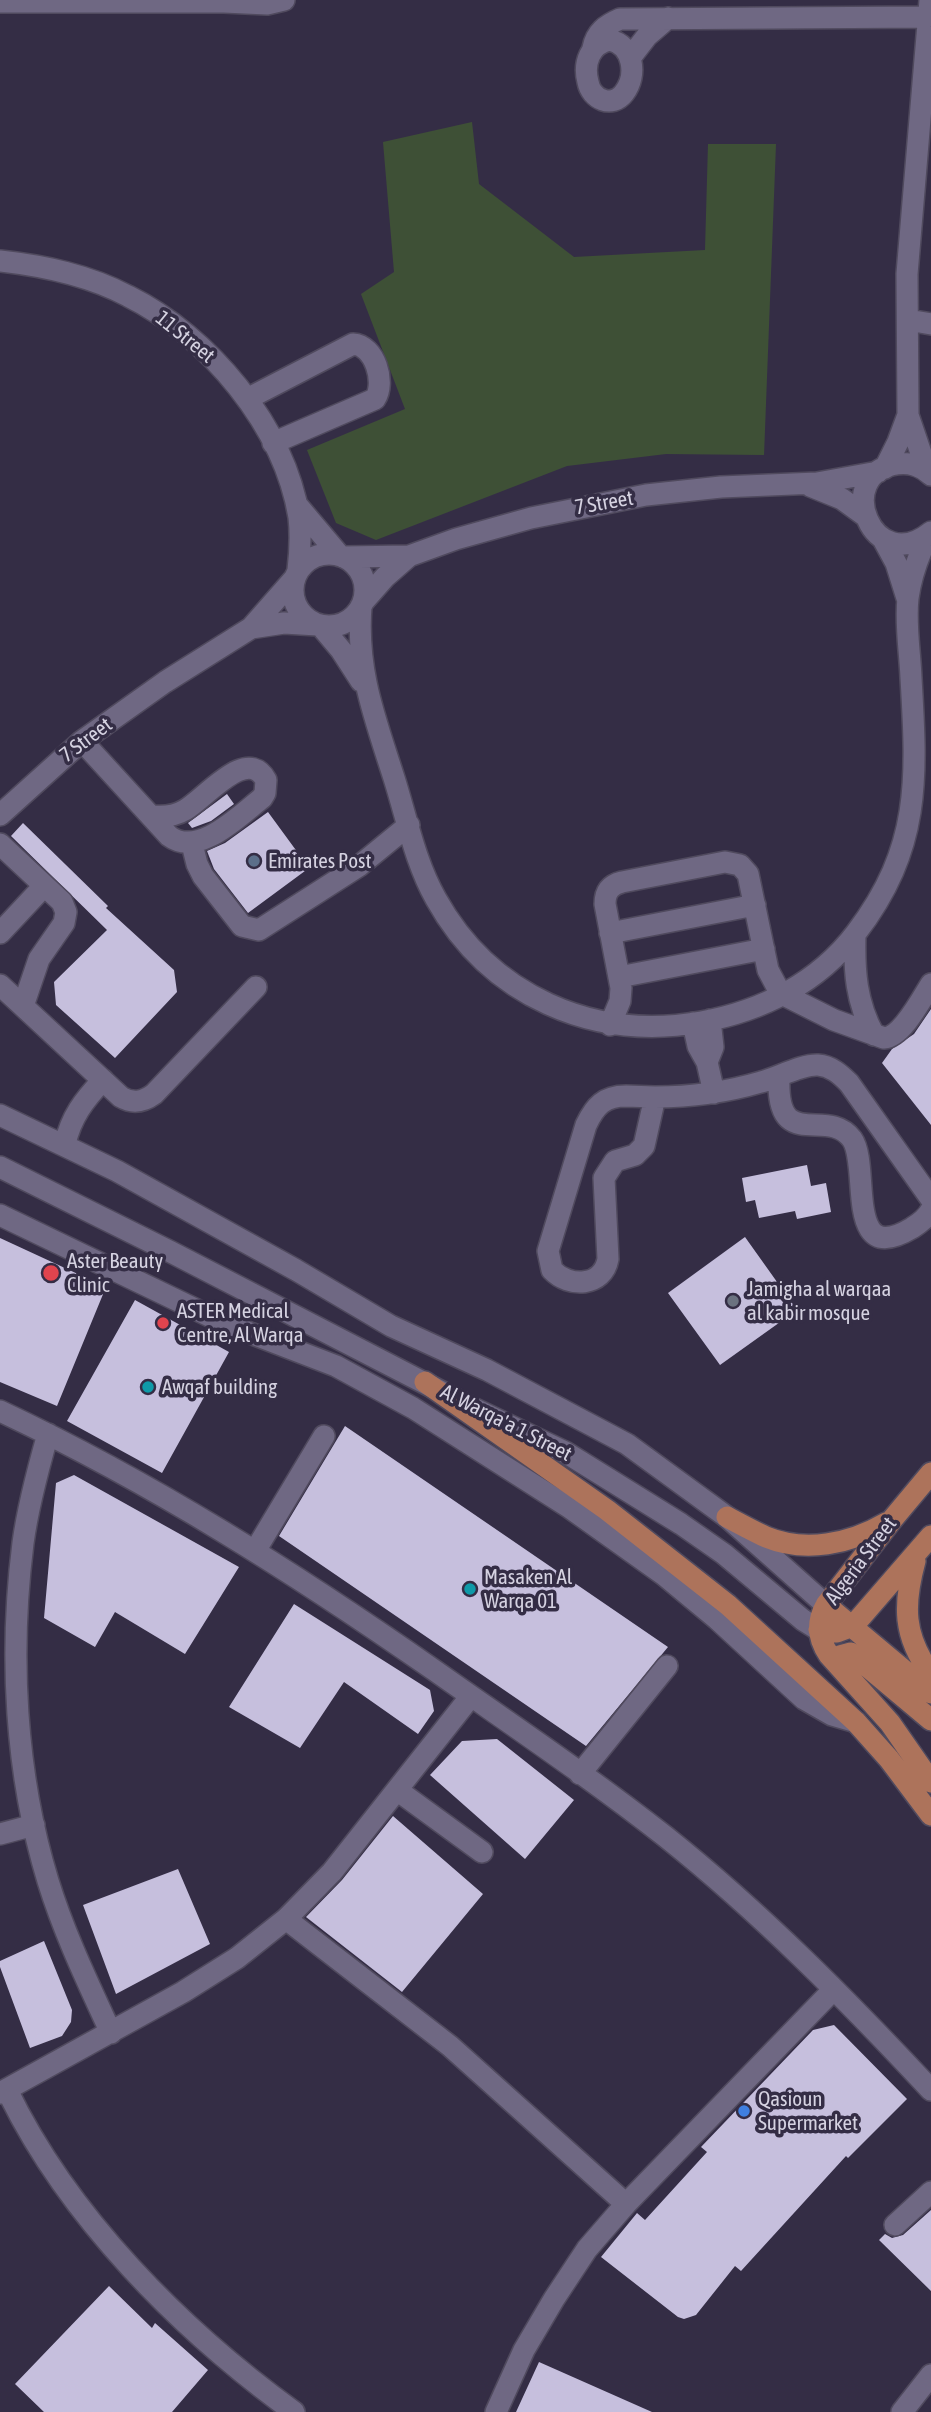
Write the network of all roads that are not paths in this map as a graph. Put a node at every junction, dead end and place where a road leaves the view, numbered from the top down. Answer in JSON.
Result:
{"nodes":[{"id":1,"x":284,"y":0,"type":"edge"},
{"id":2,"x":227,"y":1,"type":"edge"},
{"id":3,"x":0,"y":2,"type":"edge"},
{"id":4,"x":928,"y":8,"type":"edge"},
{"id":5,"x":668,"y":18,"type":"junction"},
{"id":6,"x":593,"y":48,"type":"junction"},
{"id":7,"x":630,"y":58,"type":"junction"},
{"id":8,"x":0,"y":261,"type":"edge"},
{"id":9,"x":908,"y":320,"type":"junction"},
{"id":10,"x":931,"y":324,"type":"edge"},
{"id":11,"x":247,"y":400,"type":"junction"},
{"id":12,"x":908,"y":415,"type":"junction"},
{"id":13,"x":273,"y":443,"type":"junction"},
{"id":14,"x":881,"y":470,"type":"junction"},
{"id":15,"x":929,"y":473,"type":"edge"},
{"id":16,"x":804,"y":484,"type":"junction"},
{"id":17,"x":296,"y":503,"type":"junction"},
{"id":18,"x":864,"y":515,"type":"junction"},
{"id":19,"x":930,"y":533,"type":"edge"},
{"id":20,"x":883,"y":539,"type":"junction"},
{"id":21,"x":341,"y":556,"type":"junction"},
{"id":22,"x":409,"y":556,"type":"junction"},
{"id":23,"x":296,"y":574,"type":"junction"},
{"id":24,"x":908,"y":600,"type":"junction"},
{"id":25,"x":362,"y":604,"type":"junction"},
{"id":26,"x":319,"y":625,"type":"junction"},
{"id":27,"x":251,"y":628,"type":"junction"},
{"id":28,"x":367,"y":692,"type":"junction"},
{"id":29,"x":82,"y":741,"type":"junction"},
{"id":30,"x":0,"y":815,"type":"edge"},
{"id":31,"x":153,"y":816,"type":"junction"},
{"id":32,"x":409,"y":825,"type":"junction"},
{"id":33,"x":192,"y":844,"type":"junction"},
{"id":34,"x":4,"y":855,"type":"edge"},
{"id":35,"x":44,"y":886,"type":"junction"},
{"id":36,"x":755,"y":905,"type":"junction"},
{"id":37,"x":0,"y":933,"type":"edge"},
{"id":38,"x":610,"y":933,"type":"junction"},
{"id":39,"x":855,"y":935,"type":"junction"},
{"id":40,"x":764,"y":949,"type":"junction"},
{"id":41,"x":619,"y":977,"type":"junction"},
{"id":42,"x":0,"y":985,"type":"edge"},
{"id":43,"x":931,"y":985,"type":"edge"},
{"id":44,"x":257,"y":987,"type":"dead end"},
{"id":45,"x":784,"y":995,"type":"junction"},
{"id":46,"x":23,"y":1006,"type":"junction"},
{"id":47,"x":701,"y":1022,"type":"junction"},
{"id":48,"x":610,"y":1024,"type":"junction"},
{"id":49,"x":874,"y":1035,"type":"junction"},
{"id":50,"x":779,"y":1077,"type":"junction"},
{"id":51,"x":103,"y":1080,"type":"junction"},
{"id":52,"x":713,"y":1093,"type":"junction"},
{"id":53,"x":655,"y":1097,"type":"junction"},
{"id":54,"x":0,"y":1115,"type":"edge"},
{"id":55,"x":65,"y":1144,"type":"junction"},
{"id":56,"x":0,"y":1167,"type":"edge"},
{"id":57,"x":931,"y":1199,"type":"edge"},
{"id":58,"x":931,"y":1210,"type":"edge"},
{"id":59,"x":0,"y":1214,"type":"edge"},
{"id":60,"x":313,"y":1326,"type":"junction"},
{"id":61,"x":265,"y":1339,"type":"junction"},
{"id":62,"x":425,"y":1382,"type":"junction"},
{"id":63,"x":0,"y":1411,"type":"edge"},
{"id":64,"x":48,"y":1434,"type":"junction"},
{"id":65,"x":324,"y":1436,"type":"dead end"},
{"id":66,"x":931,"y":1473,"type":"edge"},
{"id":67,"x":727,"y":1517,"type":"junction"},
{"id":68,"x":891,"y":1521,"type":"junction"},
{"id":69,"x":924,"y":1544,"type":"edge"},
{"id":70,"x":255,"y":1551,"type":"junction"},
{"id":71,"x":826,"y":1605,"type":"junction"},
{"id":72,"x":853,"y":1626,"type":"junction"},
{"id":73,"x":818,"y":1630,"type":"junction"},
{"id":74,"x":837,"y":1664,"type":"junction"},
{"id":75,"x":667,"y":1666,"type":"dead end"},
{"id":76,"x":931,"y":1674,"type":"edge"},
{"id":77,"x":931,"y":1693,"type":"edge"},
{"id":78,"x":471,"y":1696,"type":"junction"},
{"id":79,"x":931,"y":1720,"type":"edge"},
{"id":80,"x":856,"y":1723,"type":"junction"},
{"id":81,"x":580,"y":1774,"type":"junction"},
{"id":82,"x":931,"y":1782,"type":"edge"},
{"id":83,"x":397,"y":1790,"type":"junction"},
{"id":84,"x":931,"y":1815,"type":"edge"},
{"id":85,"x":33,"y":1822,"type":"junction"},
{"id":86,"x":0,"y":1826,"type":"edge"},
{"id":87,"x":0,"y":1834,"type":"edge"},
{"id":88,"x":482,"y":1852,"type":"dead end"},
{"id":89,"x":286,"y":1919,"type":"junction"},
{"id":90,"x":834,"y":1989,"type":"junction"},
{"id":91,"x":111,"y":2033,"type":"junction"},
{"id":92,"x":931,"y":2090,"type":"edge"},
{"id":93,"x":4,"y":2092,"type":"edge"},
{"id":94,"x":931,"y":2192,"type":"edge"},
{"id":95,"x":626,"y":2204,"type":"junction"},
{"id":96,"x":895,"y":2225,"type":"dead end"},
{"id":97,"x":931,"y":2375,"type":"edge"},
{"id":98,"x":294,"y":2412,"type":"edge"},
{"id":99,"x":496,"y":2412,"type":"edge"},
{"id":100,"x":902,"y":2412,"type":"edge"}],
"edges":[{"from":1,"to":2,"type":"street"},
{"from":2,"to":3,"type":"street"},
{"from":4,"to":5,"type":"street"},
{"from":4,"to":9,"type":"street"},
{"from":5,"to":6,"type":"street"},
{"from":5,"to":7,"type":"street"},
{"from":6,"to":7,"type":"street"},
{"from":6,"to":7,"type":"street"},
{"from":8,"to":11,"type":"street","name":"11 Street"},
{"from":9,"to":10,"type":"street"},
{"from":9,"to":12,"type":"street"},
{"from":11,"to":13,"type":"street","name":"11 Street"},
{"from":11,"to":13,"type":"street"},
{"from":12,"to":14,"type":"street"},
{"from":12,"to":15,"type":"street"},
{"from":13,"to":17,"type":"street","name":"11 Street"},
{"from":14,"to":15,"type":"street","name":"7 Street"},
{"from":14,"to":16,"type":"street","name":"7 Street"},
{"from":14,"to":18,"type":"street"},
{"from":16,"to":18,"type":"street","name":"7 Street"},
{"from":16,"to":22,"type":"street","name":"7 Street"},
{"from":17,"to":21,"type":"street","name":"11 Street"},
{"from":17,"to":23,"type":"street","name":"11 Street"},
{"from":18,"to":20,"type":"street","name":"7 Street"},
{"from":19,"to":20,"type":"street"},
{"from":19,"to":24,"type":"street"},
{"from":20,"to":24,"type":"street","name":"7 Street"},
{"from":21,"to":22,"type":"street","name":"7 Street"},
{"from":21,"to":23,"type":"street"},
{"from":21,"to":25,"type":"street"},
{"from":22,"to":25,"type":"street","name":"7 Street"},
{"from":23,"to":26,"type":"street"},
{"from":23,"to":27,"type":"street","name":"7 Street"},
{"from":24,"to":39,"type":"street"},
{"from":25,"to":26,"type":"street"},
{"from":25,"to":28,"type":"street"},
{"from":26,"to":27,"type":"street","name":"7 Street"},
{"from":26,"to":28,"type":"street"},
{"from":27,"to":29,"type":"street","name":"7 Street"},
{"from":28,"to":32,"type":"street"},
{"from":29,"to":30,"type":"street","name":"7 Street"},
{"from":29,"to":31,"type":"street"},
{"from":31,"to":33,"type":"street"},
{"from":31,"to":33,"type":"street"},
{"from":32,"to":33,"type":"street"},
{"from":32,"to":48,"type":"street"},
{"from":34,"to":35,"type":"street"},
{"from":35,"to":37,"type":"street"},
{"from":35,"to":46,"type":"street"},
{"from":36,"to":38,"type":"street"},
{"from":36,"to":38,"type":"street"},
{"from":36,"to":40,"type":"street"},
{"from":38,"to":41,"type":"street"},
{"from":39,"to":45,"type":"street"},
{"from":39,"to":49,"type":"street"},
{"from":40,"to":41,"type":"street"},
{"from":40,"to":45,"type":"street"},
{"from":41,"to":48,"type":"street"},
{"from":42,"to":46,"type":"street"},
{"from":43,"to":49,"type":"street"},
{"from":44,"to":51,"type":"street"},
{"from":45,"to":47,"type":"street"},
{"from":45,"to":49,"type":"street"},
{"from":46,"to":51,"type":"street"},
{"from":47,"to":48,"type":"street"},
{"from":47,"to":52,"type":"street"},
{"from":50,"to":52,"type":"street"},
{"from":50,"to":57,"type":"street"},
{"from":50,"to":58,"type":"street"},
{"from":51,"to":55,"type":"street"},
{"from":52,"to":53,"type":"street"},
{"from":53,"to":53,"type":"street"},
{"from":54,"to":55,"type":"street","name":"Al Warqa'a 1 Street"},
{"from":55,"to":67,"type":"street","name":"Al Warqa'a 1 Street"},
{"from":56,"to":60,"type":"street","name":"Al Warqa'a 1 Street"},
{"from":59,"to":61,"type":"street"},
{"from":60,"to":61,"type":"street"},
{"from":60,"to":62,"type":"street","name":"Al Warqa'a 1 Street"},
{"from":61,"to":80,"type":"street"},
{"from":62,"to":73,"type":"street","name":"Al Warqa'a 1 Street"},
{"from":62,"to":80,"type":"main road"},
{"from":63,"to":64,"type":"street"},
{"from":64,"to":70,"type":"street"},
{"from":64,"to":85,"type":"street"},
{"from":65,"to":70,"type":"street"},
{"from":66,"to":68,"type":"main road","name":"Algeria Street"},
{"from":67,"to":68,"type":"main road"},
{"from":67,"to":71,"type":"street","name":"Al Warqa'a 1 Street"},
{"from":68,"to":71,"type":"main road","name":"Algeria Street"},
{"from":69,"to":72,"type":"main road","name":"Algeria Street"},
{"from":69,"to":76,"type":"main road"},
{"from":70,"to":78,"type":"street"},
{"from":71,"to":72,"type":"main road","name":"Al Warqa'a 1 Street"},
{"from":71,"to":73,"type":"main road","name":"Algeria Street"},
{"from":72,"to":73,"type":"main road","name":"Algeria Street"},
{"from":72,"to":77,"type":"main road","name":"Al Warqa'a 1 Street"},
{"from":73,"to":74,"type":"main road","name":"Al Warqa'a 1 Street"},
{"from":74,"to":79,"type":"main road"},
{"from":74,"to":82,"type":"main road","name":"Al Warqa'a 1 Street"},
{"from":75,"to":81,"type":"street"},
{"from":78,"to":81,"type":"street"},
{"from":78,"to":83,"type":"street"},
{"from":80,"to":84,"type":"main road"},
{"from":81,"to":90,"type":"street"},
{"from":83,"to":88,"type":"street"},
{"from":83,"to":89,"type":"street"},
{"from":85,"to":86,"type":"street"},
{"from":85,"to":87,"type":"street"},
{"from":85,"to":91,"type":"street"},
{"from":89,"to":91,"type":"street"},
{"from":89,"to":95,"type":"street"},
{"from":90,"to":92,"type":"street"},
{"from":90,"to":95,"type":"street"},
{"from":91,"to":93,"type":"street"},
{"from":93,"to":98,"type":"street"},
{"from":94,"to":96,"type":"street"},
{"from":95,"to":99,"type":"street"},
{"from":97,"to":100,"type":"street"}]}
